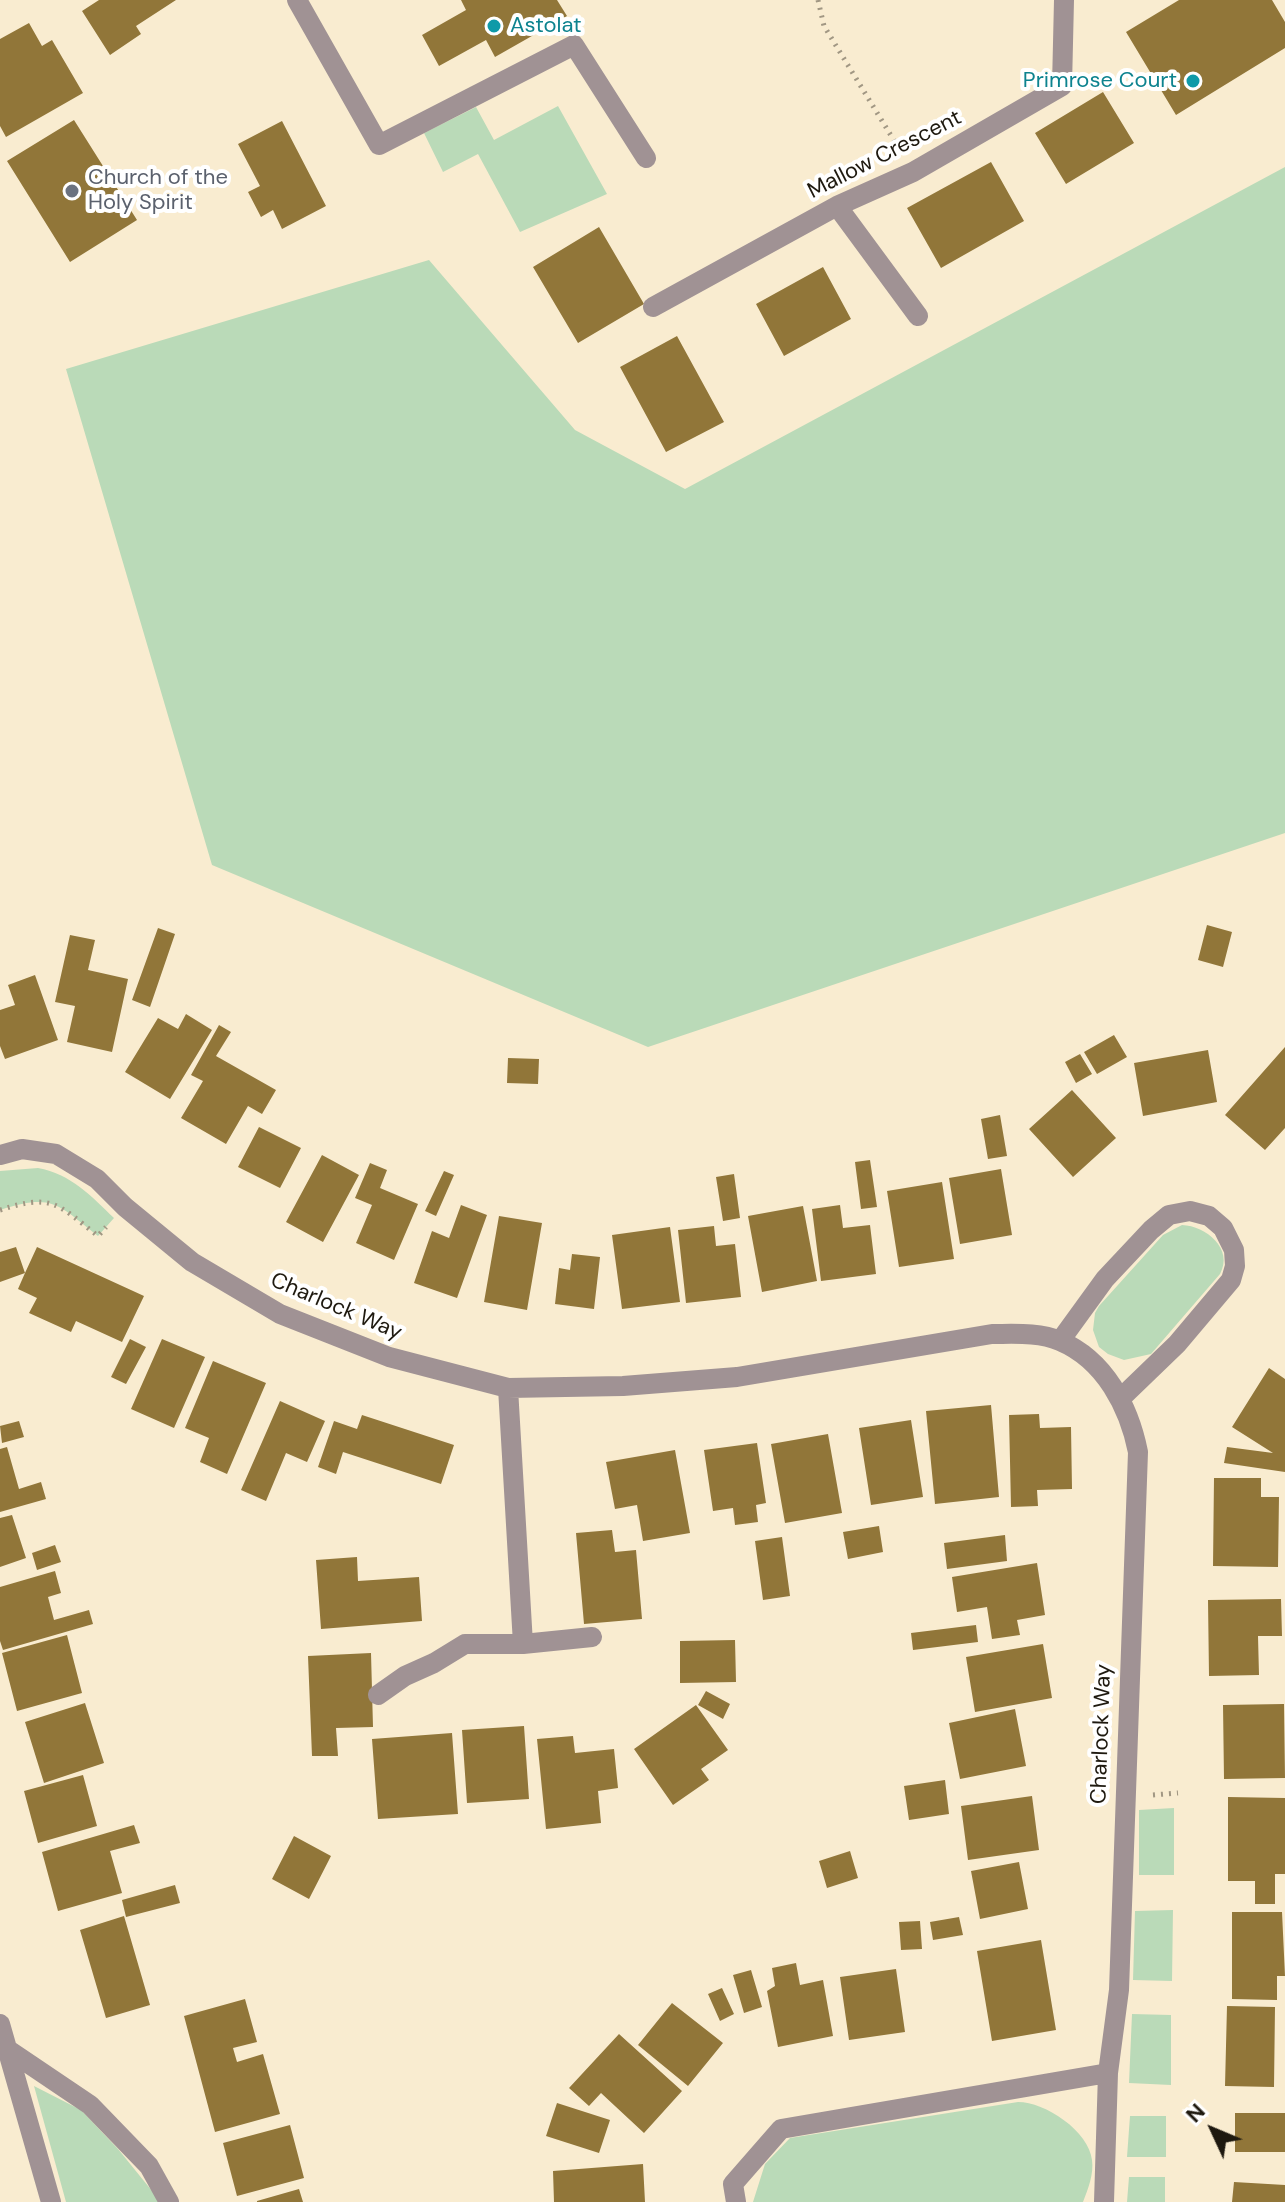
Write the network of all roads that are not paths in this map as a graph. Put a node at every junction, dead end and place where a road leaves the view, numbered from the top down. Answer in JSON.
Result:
{"nodes":[{"id":1,"x":297,"y":0,"type":"edge"},
{"id":2,"x":1064,"y":0,"type":"edge"},
{"id":3,"x":646,"y":158,"type":"dead end"},
{"id":4,"x":837,"y":206,"type":"junction"},
{"id":5,"x":653,"y":307,"type":"dead end"},
{"id":6,"x":918,"y":316,"type":"dead end"},
{"id":7,"x":0,"y":1155,"type":"edge"},
{"id":8,"x":1060,"y":1341,"type":"junction"},
{"id":9,"x":508,"y":1388,"type":"junction"},
{"id":10,"x":1121,"y":1398,"type":"junction"},
{"id":11,"x":592,"y":1637,"type":"dead end"},
{"id":12,"x":523,"y":1644,"type":"junction"},
{"id":13,"x":378,"y":1695,"type":"dead end"},
{"id":14,"x":0,"y":2024,"type":"edge"},
{"id":15,"x":7,"y":2049,"type":"junction"},
{"id":16,"x":1108,"y":2073,"type":"junction"},
{"id":17,"x":51,"y":2202,"type":"edge"},
{"id":18,"x":169,"y":2202,"type":"edge"},
{"id":19,"x":736,"y":2202,"type":"edge"},
{"id":20,"x":1104,"y":2202,"type":"edge"}],
"edges":[{"from":1,"to":3,"type":"street"},
{"from":2,"to":4,"type":"street","name":"Mallow Crescent"},
{"from":4,"to":5,"type":"street","name":"Mallow Crescent"},
{"from":4,"to":6,"type":"street"},
{"from":7,"to":9,"type":"street","name":"Charlock Way"},
{"from":8,"to":9,"type":"street","name":"Charlock Way"},
{"from":8,"to":10,"type":"street","name":"Charlock Way"},
{"from":8,"to":10,"type":"street"},
{"from":9,"to":12,"type":"street"},
{"from":10,"to":16,"type":"street","name":"Charlock Way"},
{"from":11,"to":12,"type":"street"},
{"from":12,"to":13,"type":"street"},
{"from":14,"to":15,"type":"street"},
{"from":15,"to":17,"type":"street"},
{"from":15,"to":18,"type":"street"},
{"from":16,"to":19,"type":"street"},
{"from":16,"to":20,"type":"street","name":"Charlock Way"}]}
